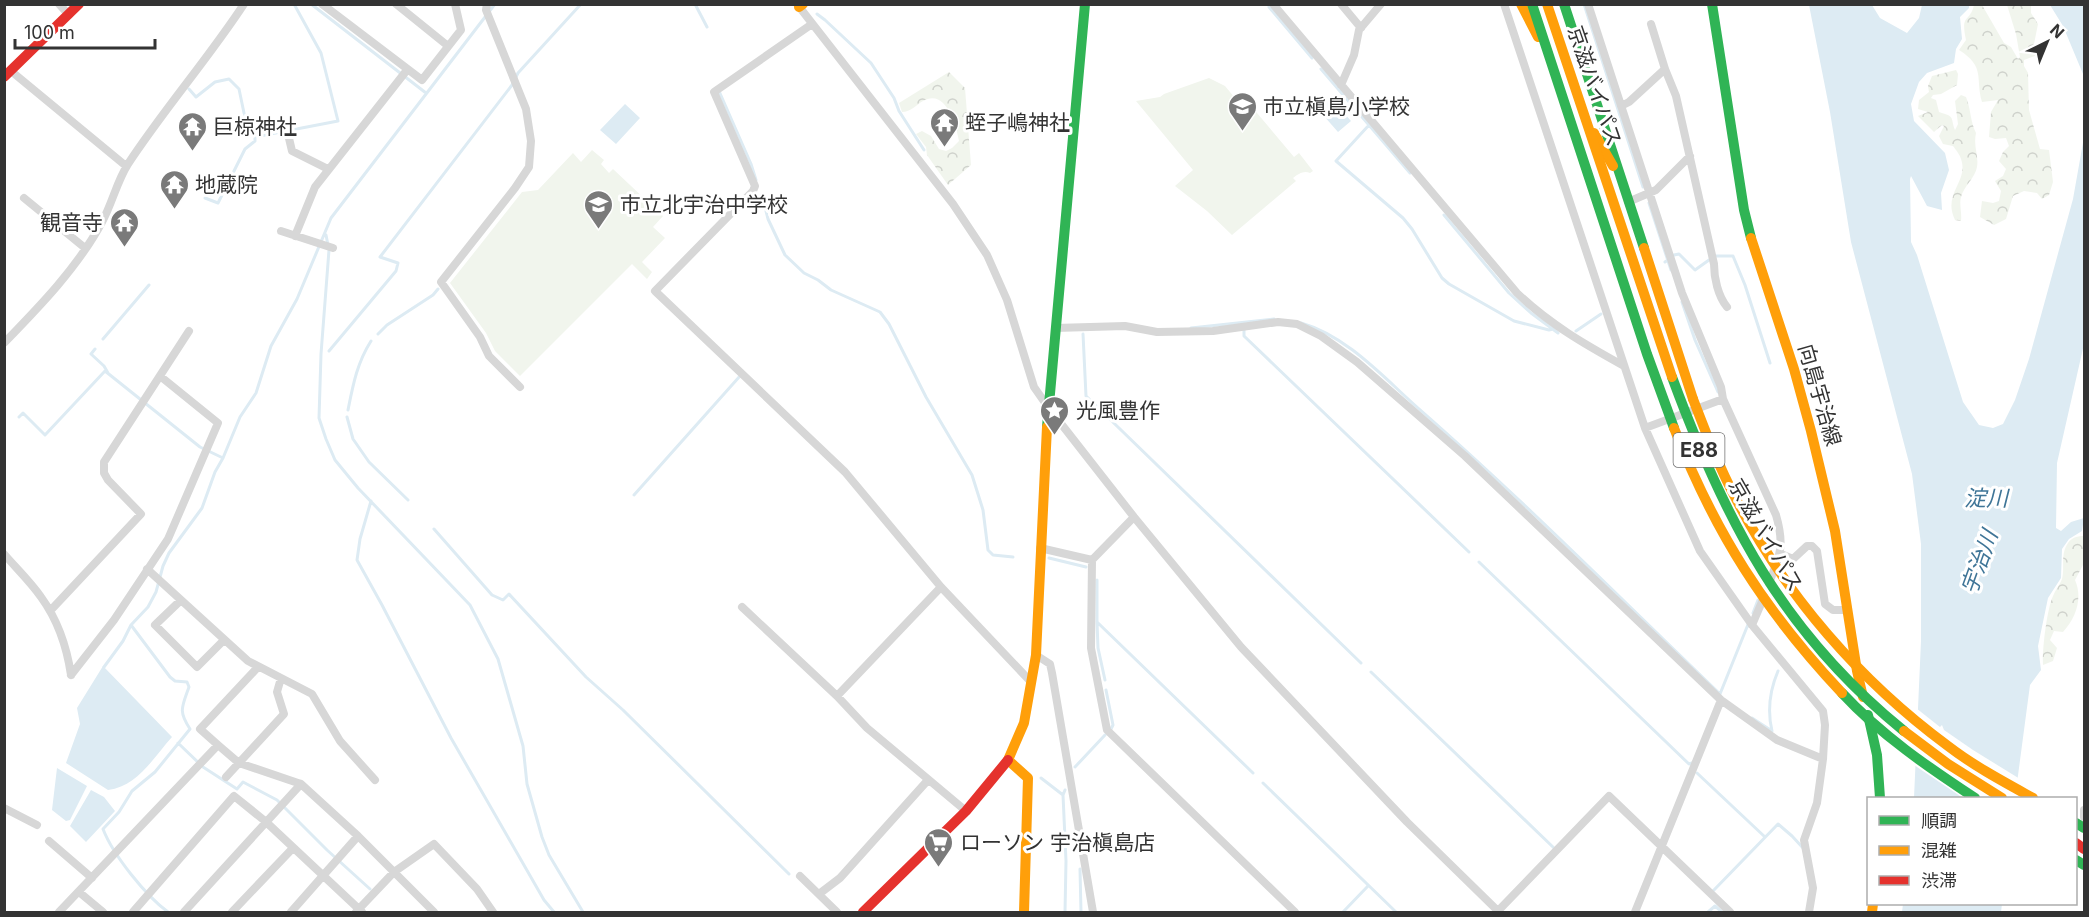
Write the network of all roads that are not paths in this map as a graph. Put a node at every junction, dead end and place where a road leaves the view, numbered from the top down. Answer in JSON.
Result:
{"nodes":[{"id":1,"x":59,"y":4,"type":"edge"},
{"id":2,"x":79,"y":4,"type":"edge"},
{"id":3,"x":244,"y":4,"type":"edge"},
{"id":4,"x":322,"y":4,"type":"edge"},
{"id":5,"x":396,"y":4,"type":"edge"},
{"id":6,"x":455,"y":4,"type":"edge"},
{"id":7,"x":1085,"y":4,"type":"edge"},
{"id":8,"x":1273,"y":4,"type":"edge"},
{"id":9,"x":1341,"y":4,"type":"edge"},
{"id":10,"x":1381,"y":4,"type":"edge"},
{"id":11,"x":1504,"y":4,"type":"edge"},
{"id":12,"x":1521,"y":4,"type":"edge"},
{"id":13,"x":1532,"y":4,"type":"edge"},
{"id":14,"x":1547,"y":4,"type":"edge"},
{"id":15,"x":1564,"y":4,"type":"edge"},
{"id":16,"x":1588,"y":4,"type":"edge"},
{"id":17,"x":1712,"y":4,"type":"edge"},
{"id":18,"x":800,"y":5,"type":"edge"},
{"id":19,"x":486,"y":7,"type":"edge"},
{"id":20,"x":69,"y":15,"type":"junction"},
{"id":21,"x":812,"y":24,"type":"junction"},
{"id":22,"x":1651,"y":24,"type":"dead end"},
{"id":23,"x":1361,"y":28,"type":"junction"},
{"id":24,"x":448,"y":46,"type":"junction"},
{"id":25,"x":1665,"y":69,"type":"junction"},
{"id":26,"x":407,"y":70,"type":"junction"},
{"id":27,"x":7,"y":71,"type":"edge"},
{"id":28,"x":1341,"y":85,"type":"junction"},
{"id":29,"x":1621,"y":106,"type":"junction"},
{"id":30,"x":288,"y":135,"type":"dead end"},
{"id":31,"x":1690,"y":156,"type":"junction"},
{"id":32,"x":126,"y":166,"type":"junction"},
{"id":33,"x":328,"y":170,"type":"junction"},
{"id":34,"x":1650,"y":193,"type":"junction"},
{"id":35,"x":1626,"y":197,"type":"junction"},
{"id":36,"x":24,"y":198,"type":"dead end"},
{"id":37,"x":280,"y":231,"type":"dead end"},
{"id":38,"x":295,"y":236,"type":"junction"},
{"id":39,"x":85,"y":248,"type":"junction"},
{"id":40,"x":333,"y":248,"type":"dead end"},
{"id":41,"x":1727,"y":307,"type":"dead end"},
{"id":42,"x":1055,"y":328,"type":"junction"},
{"id":43,"x":189,"y":331,"type":"dead end"},
{"id":44,"x":4,"y":343,"type":"edge"},
{"id":45,"x":1624,"y":366,"type":"junction"},
{"id":46,"x":160,"y":376,"type":"junction"},
{"id":47,"x":519,"y":387,"type":"dead end"},
{"id":48,"x":1723,"y":399,"type":"junction"},
{"id":49,"x":1048,"y":406,"type":"junction"},
{"id":50,"x":1645,"y":428,"type":"junction"},
{"id":51,"x":1134,"y":517,"type":"junction"},
{"id":52,"x":1040,"y":548,"type":"junction"},
{"id":53,"x":4,"y":554,"type":"edge"},
{"id":54,"x":1781,"y":554,"type":"junction"},
{"id":55,"x":1092,"y":561,"type":"junction"},
{"id":56,"x":147,"y":569,"type":"junction"},
{"id":57,"x":941,"y":587,"type":"junction"},
{"id":58,"x":180,"y":601,"type":"junction"},
{"id":59,"x":742,"y":607,"type":"dead end"},
{"id":60,"x":1847,"y":610,"type":"junction"},
{"id":61,"x":50,"y":611,"type":"junction"},
{"id":62,"x":1752,"y":625,"type":"junction"},
{"id":63,"x":224,"y":640,"type":"junction"},
{"id":64,"x":1036,"y":655,"type":"junction"},
{"id":65,"x":258,"y":667,"type":"junction"},
{"id":66,"x":281,"y":678,"type":"junction"},
{"id":67,"x":1031,"y":682,"type":"junction"},
{"id":68,"x":837,"y":696,"type":"junction"},
{"id":69,"x":1721,"y":700,"type":"junction"},
{"id":70,"x":218,"y":745,"type":"junction"},
{"id":71,"x":1824,"y":759,"type":"junction"},
{"id":72,"x":1008,"y":760,"type":"junction"},
{"id":73,"x":239,"y":763,"type":"junction"},
{"id":74,"x":226,"y":777,"type":"dead end"},
{"id":75,"x":375,"y":780,"type":"dead end"},
{"id":76,"x":928,"y":780,"type":"junction"},
{"id":77,"x":301,"y":783,"type":"junction"},
{"id":78,"x":1880,"y":797,"type":"edge"},
{"id":79,"x":1974,"y":797,"type":"edge"},
{"id":80,"x":2000,"y":797,"type":"edge"},
{"id":81,"x":2031,"y":797,"type":"edge"},
{"id":82,"x":4,"y":807,"type":"edge"},
{"id":83,"x":2085,"y":810,"type":"edge"},
{"id":84,"x":966,"y":811,"type":"junction"},
{"id":85,"x":2084,"y":817,"type":"edge"},
{"id":86,"x":265,"y":821,"type":"junction"},
{"id":87,"x":37,"y":825,"type":"dead end"},
{"id":88,"x":358,"y":836,"type":"junction"},
{"id":89,"x":49,"y":841,"type":"dead end"},
{"id":90,"x":1661,"y":846,"type":"junction"},
{"id":91,"x":293,"y":848,"type":"junction"},
{"id":92,"x":394,"y":872,"type":"junction"},
{"id":93,"x":323,"y":876,"type":"junction"},
{"id":94,"x":800,"y":876,"type":"dead end"},
{"id":95,"x":92,"y":878,"type":"junction"},
{"id":96,"x":79,"y":892,"type":"junction"},
{"id":97,"x":819,"y":894,"type":"junction"},
{"id":98,"x":189,"y":911,"type":"edge"},
{"id":99,"x":59,"y":912,"type":"edge"},
{"id":100,"x":103,"y":912,"type":"edge"},
{"id":101,"x":133,"y":912,"type":"edge"},
{"id":102,"x":232,"y":912,"type":"edge"},
{"id":103,"x":291,"y":912,"type":"edge"},
{"id":104,"x":359,"y":912,"type":"edge"},
{"id":105,"x":434,"y":912,"type":"edge"},
{"id":106,"x":493,"y":912,"type":"edge"},
{"id":107,"x":837,"y":912,"type":"edge"},
{"id":108,"x":862,"y":912,"type":"edge"},
{"id":109,"x":1024,"y":912,"type":"edge"},
{"id":110,"x":1093,"y":912,"type":"edge"},
{"id":111,"x":1295,"y":912,"type":"edge"},
{"id":112,"x":1498,"y":912,"type":"edge"},
{"id":113,"x":1635,"y":912,"type":"edge"},
{"id":114,"x":1730,"y":912,"type":"edge"},
{"id":115,"x":1809,"y":912,"type":"edge"}],
"edges":[{"from":1,"to":20,"type":"street"},
{"from":2,"to":20,"type":"main road"},
{"from":3,"to":32,"type":"street"},
{"from":4,"to":26,"type":"street"},
{"from":5,"to":24,"type":"street"},
{"from":6,"to":24,"type":"street"},
{"from":7,"to":42,"type":"main road"},
{"from":8,"to":28,"type":"street"},
{"from":9,"to":23,"type":"street"},
{"from":10,"to":23,"type":"street"},
{"from":11,"to":45,"type":"street"},
{"from":12,"to":35,"type":"main road"},
{"from":13,"to":79,"type":"main road","name":"京滋バイパス","number":"E88","bridge":true},
{"from":14,"to":80,"type":"main road","name":"京滋バイパス","number":"E88","bridge":true},
{"from":15,"to":35,"type":"main road"},
{"from":16,"to":29,"type":"street"},
{"from":17,"to":60,"type":"main road","name":"向島宇治線"},
{"from":18,"to":21,"type":"street"},
{"from":19,"to":47,"type":"street"},
{"from":20,"to":27,"type":"main road"},
{"from":21,"to":49,"type":"street"},
{"from":21,"to":57,"type":"street"},
{"from":22,"to":25,"type":"street"},
{"from":23,"to":28,"type":"street"},
{"from":24,"to":26,"type":"street"},
{"from":25,"to":29,"type":"street"},
{"from":25,"to":31,"type":"street"},
{"from":26,"to":33,"type":"street"},
{"from":27,"to":32,"type":"street"},
{"from":28,"to":45,"type":"street"},
{"from":29,"to":34,"type":"street"},
{"from":30,"to":33,"type":"street"},
{"from":31,"to":34,"type":"street"},
{"from":31,"to":41,"type":"street"},
{"from":32,"to":39,"type":"street"},
{"from":33,"to":38,"type":"street"},
{"from":34,"to":35,"type":"street"},
{"from":34,"to":48,"type":"street"},
{"from":35,"to":81,"type":"main road","bridge":true},
{"from":36,"to":39,"type":"street"},
{"from":37,"to":38,"type":"street"},
{"from":38,"to":40,"type":"street"},
{"from":39,"to":44,"type":"street"},
{"from":42,"to":49,"type":"main road"},
{"from":42,"to":69,"type":"street"},
{"from":43,"to":46,"type":"street"},
{"from":45,"to":50,"type":"street"},
{"from":46,"to":56,"type":"street"},
{"from":46,"to":61,"type":"street"},
{"from":48,"to":50,"type":"street"},
{"from":48,"to":54,"type":"street"},
{"from":49,"to":51,"type":"street"},
{"from":49,"to":52,"type":"main road"},
{"from":50,"to":62,"type":"street"},
{"from":51,"to":55,"type":"street"},
{"from":51,"to":112,"type":"street"},
{"from":52,"to":55,"type":"street"},
{"from":52,"to":64,"type":"main road"},
{"from":53,"to":61,"type":"street"},
{"from":54,"to":60,"type":"street"},
{"from":54,"to":62,"type":"street"},
{"from":55,"to":111,"type":"street"},
{"from":56,"to":58,"type":"street"},
{"from":56,"to":61,"type":"street"},
{"from":57,"to":67,"type":"street"},
{"from":57,"to":68,"type":"street"},
{"from":58,"to":63,"type":"street"},
{"from":58,"to":63,"type":"street"},
{"from":59,"to":68,"type":"street"},
{"from":60,"to":78,"type":"main road","name":"向島宇治線"},
{"from":62,"to":71,"type":"street"},
{"from":63,"to":65,"type":"street"},
{"from":64,"to":67,"type":"main road"},
{"from":64,"to":110,"type":"street"},
{"from":65,"to":66,"type":"street"},
{"from":65,"to":70,"type":"street"},
{"from":66,"to":73,"type":"street"},
{"from":66,"to":75,"type":"street"},
{"from":67,"to":72,"type":"main road"},
{"from":68,"to":76,"type":"street"},
{"from":69,"to":71,"type":"street"},
{"from":69,"to":90,"type":"street"},
{"from":70,"to":73,"type":"street"},
{"from":70,"to":95,"type":"street"},
{"from":71,"to":115,"type":"street"},
{"from":72,"to":84,"type":"main road"},
{"from":72,"to":109,"type":"main road"},
{"from":73,"to":74,"type":"street"},
{"from":73,"to":77,"type":"street"},
{"from":76,"to":84,"type":"street"},
{"from":76,"to":97,"type":"street"},
{"from":77,"to":86,"type":"street"},
{"from":77,"to":88,"type":"street"},
{"from":82,"to":87,"type":"street"},
{"from":83,"to":85,"type":"street"},
{"from":84,"to":108,"type":"main road"},
{"from":86,"to":91,"type":"street"},
{"from":86,"to":98,"type":"street"},
{"from":86,"to":101,"type":"street"},
{"from":88,"to":92,"type":"street"},
{"from":88,"to":93,"type":"street"},
{"from":89,"to":95,"type":"street"},
{"from":90,"to":112,"type":"street"},
{"from":90,"to":113,"type":"street"},
{"from":90,"to":114,"type":"street"},
{"from":91,"to":93,"type":"street"},
{"from":91,"to":102,"type":"street"},
{"from":92,"to":104,"type":"street"},
{"from":92,"to":105,"type":"street"},
{"from":92,"to":106,"type":"street"},
{"from":93,"to":103,"type":"street"},
{"from":93,"to":104,"type":"street"},
{"from":94,"to":97,"type":"street"},
{"from":95,"to":96,"type":"street"},
{"from":96,"to":99,"type":"street"},
{"from":96,"to":100,"type":"street"},
{"from":97,"to":107,"type":"street"}]}
